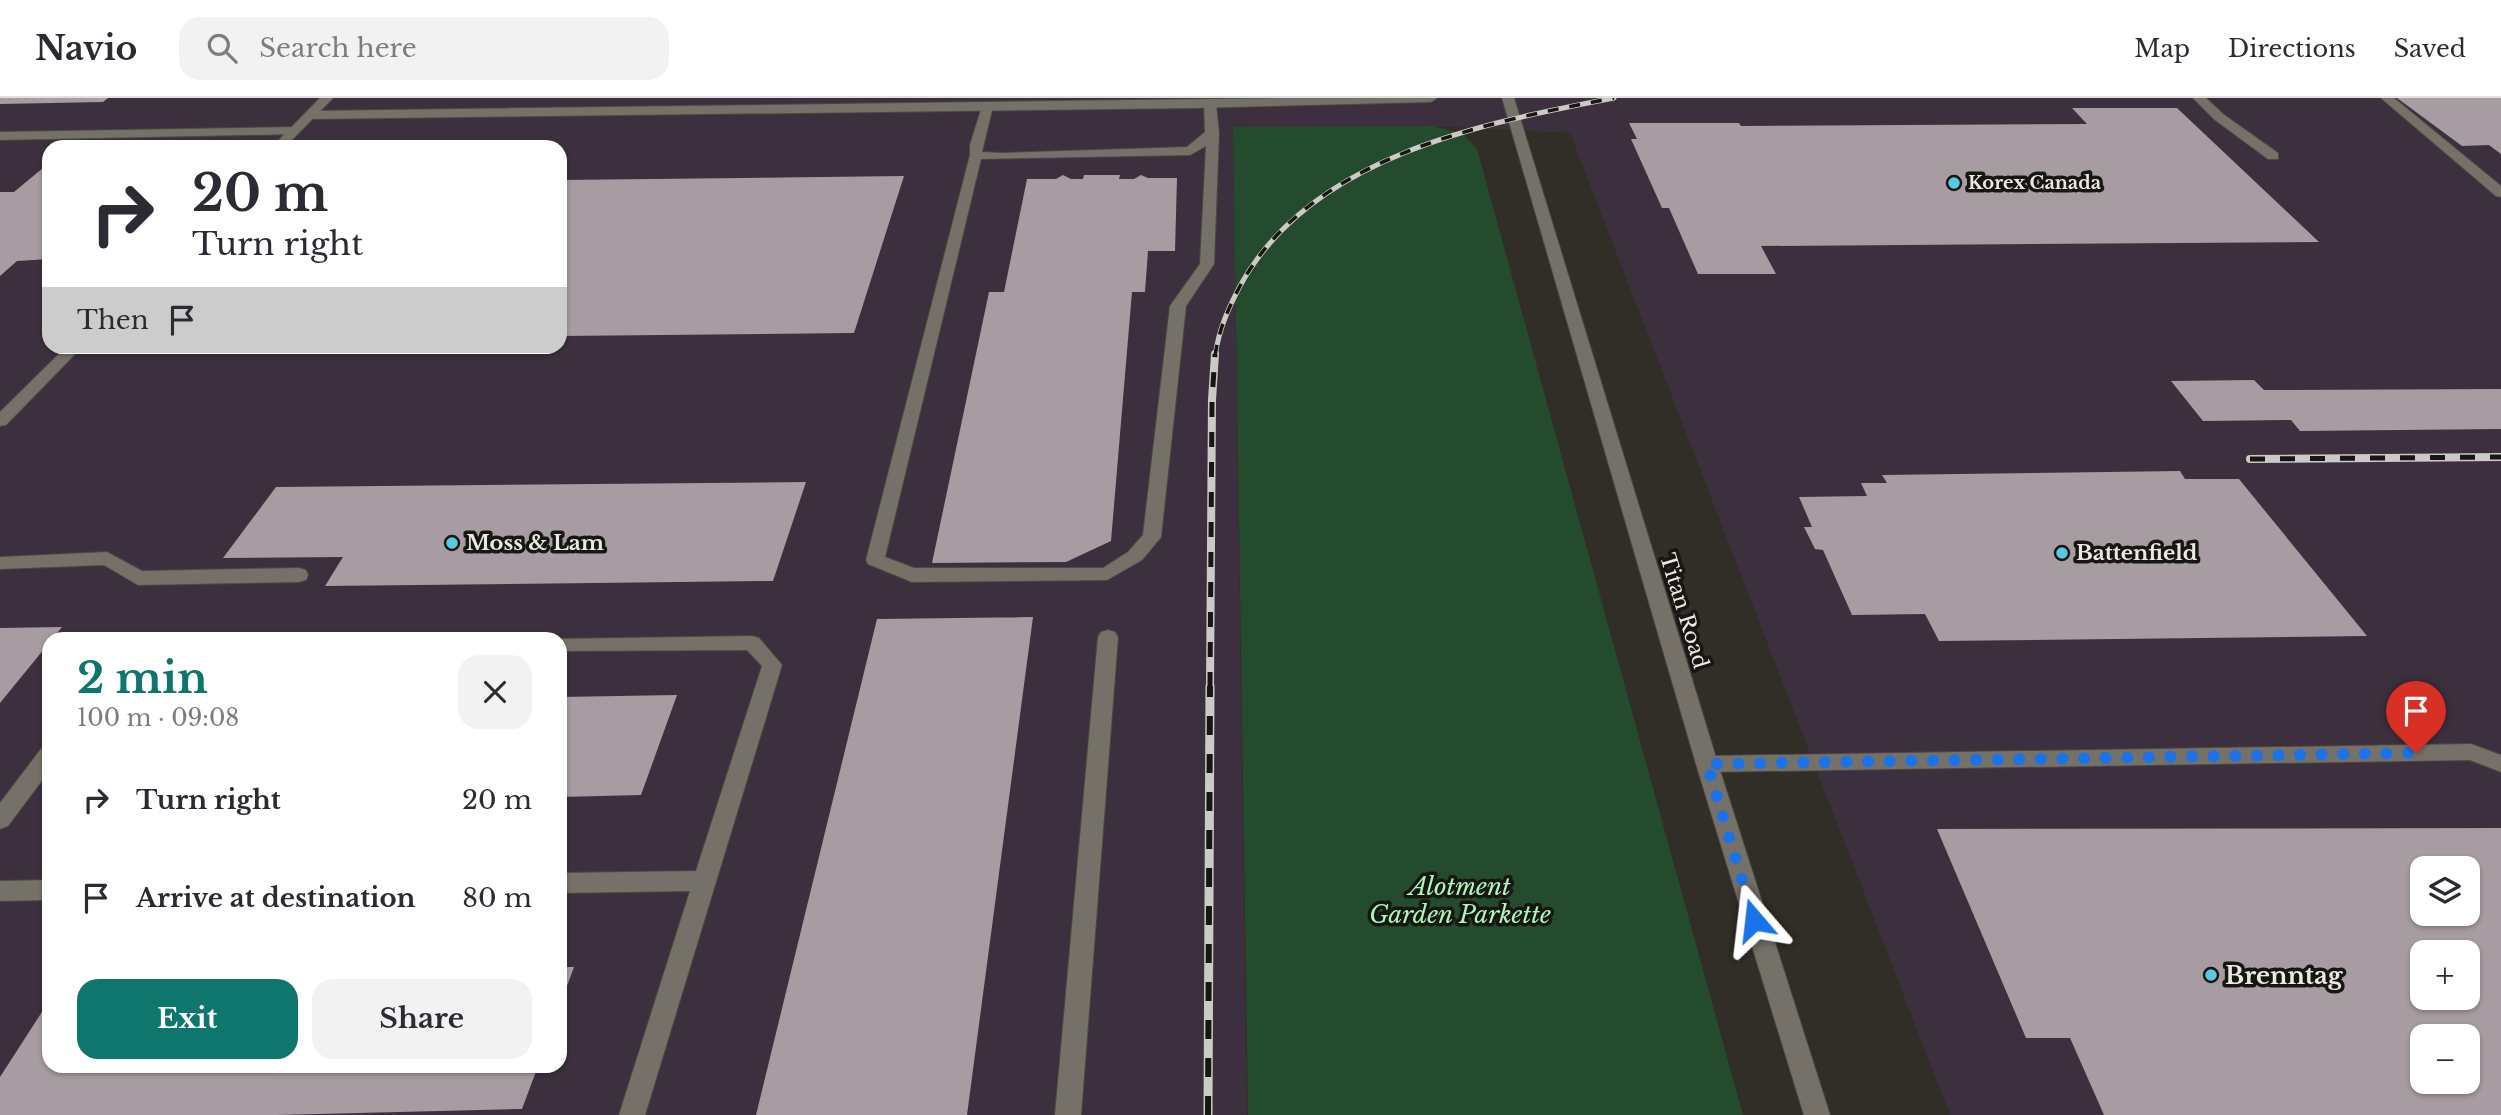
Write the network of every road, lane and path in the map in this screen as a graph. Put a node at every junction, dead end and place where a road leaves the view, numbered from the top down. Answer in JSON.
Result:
{"nodes":[{"id":1,"x":327,"y":98,"type":"edge"},
{"id":2,"x":1431,"y":98,"type":"edge"},
{"id":3,"x":1508,"y":98,"type":"edge"},
{"id":4,"x":2199,"y":98,"type":"edge"},
{"id":5,"x":2387,"y":98,"type":"edge"},
{"id":6,"x":1057,"y":101,"type":"edge"},
{"id":7,"x":1195,"y":101,"type":"edge"},
{"id":8,"x":1016,"y":102,"type":"edge"},
{"id":9,"x":1210,"y":104,"type":"junction"},
{"id":10,"x":987,"y":106,"type":"junction"},
{"id":11,"x":311,"y":115,"type":"junction"},
{"id":12,"x":293,"y":131,"type":"junction"},
{"id":13,"x":1213,"y":133,"type":"junction"},
{"id":14,"x":0,"y":136,"type":"edge"},
{"id":15,"x":285,"y":140,"type":"edge"},
{"id":16,"x":976,"y":155,"type":"junction"},
{"id":17,"x":2273,"y":156,"type":"dead end"},
{"id":18,"x":2501,"y":194,"type":"edge"},
{"id":19,"x":68,"y":354,"type":"edge"},
{"id":20,"x":0,"y":421,"type":"edge"},
{"id":21,"x":0,"y":563,"type":"edge"},
{"id":22,"x":299,"y":575,"type":"dead end"},
{"id":23,"x":1108,"y":637,"type":"dead end"},
{"id":24,"x":567,"y":644,"type":"edge"},
{"id":25,"x":42,"y":764,"type":"edge"},
{"id":26,"x":1707,"y":764,"type":"junction"},
{"id":27,"x":2501,"y":764,"type":"edge"},
{"id":28,"x":0,"y":821,"type":"edge"},
{"id":29,"x":705,"y":881,"type":"junction"},
{"id":30,"x":567,"y":883,"type":"edge"},
{"id":31,"x":42,"y":890,"type":"edge"},
{"id":32,"x":0,"y":891,"type":"edge"},
{"id":33,"x":632,"y":1115,"type":"edge"},
{"id":34,"x":1068,"y":1115,"type":"edge"},
{"id":35,"x":1817,"y":1115,"type":"edge"}],
"edges":[{"from":1,"to":11,"type":"street"},
{"from":2,"to":9,"type":"street"},
{"from":3,"to":26,"type":"street","name":"Titan Road"},
{"from":4,"to":17,"type":"street"},
{"from":5,"to":18,"type":"street"},
{"from":6,"to":7,"type":"street"},
{"from":6,"to":8,"type":"street"},
{"from":7,"to":9,"type":"street"},
{"from":8,"to":10,"type":"street"},
{"from":9,"to":13,"type":"street"},
{"from":10,"to":11,"type":"street"},
{"from":10,"to":16,"type":"street"},
{"from":11,"to":12,"type":"street"},
{"from":12,"to":14,"type":"street"},
{"from":12,"to":15,"type":"street"},
{"from":13,"to":16,"type":"street"},
{"from":13,"to":16,"type":"street"},
{"from":19,"to":20,"type":"street"},
{"from":21,"to":22,"type":"street"},
{"from":23,"to":34,"type":"street"},
{"from":24,"to":29,"type":"street"},
{"from":25,"to":28,"type":"street"},
{"from":26,"to":27,"type":"street"},
{"from":26,"to":35,"type":"street","name":"Titan Road"},
{"from":29,"to":30,"type":"street"},
{"from":29,"to":33,"type":"street"},
{"from":31,"to":32,"type":"street"}]}
